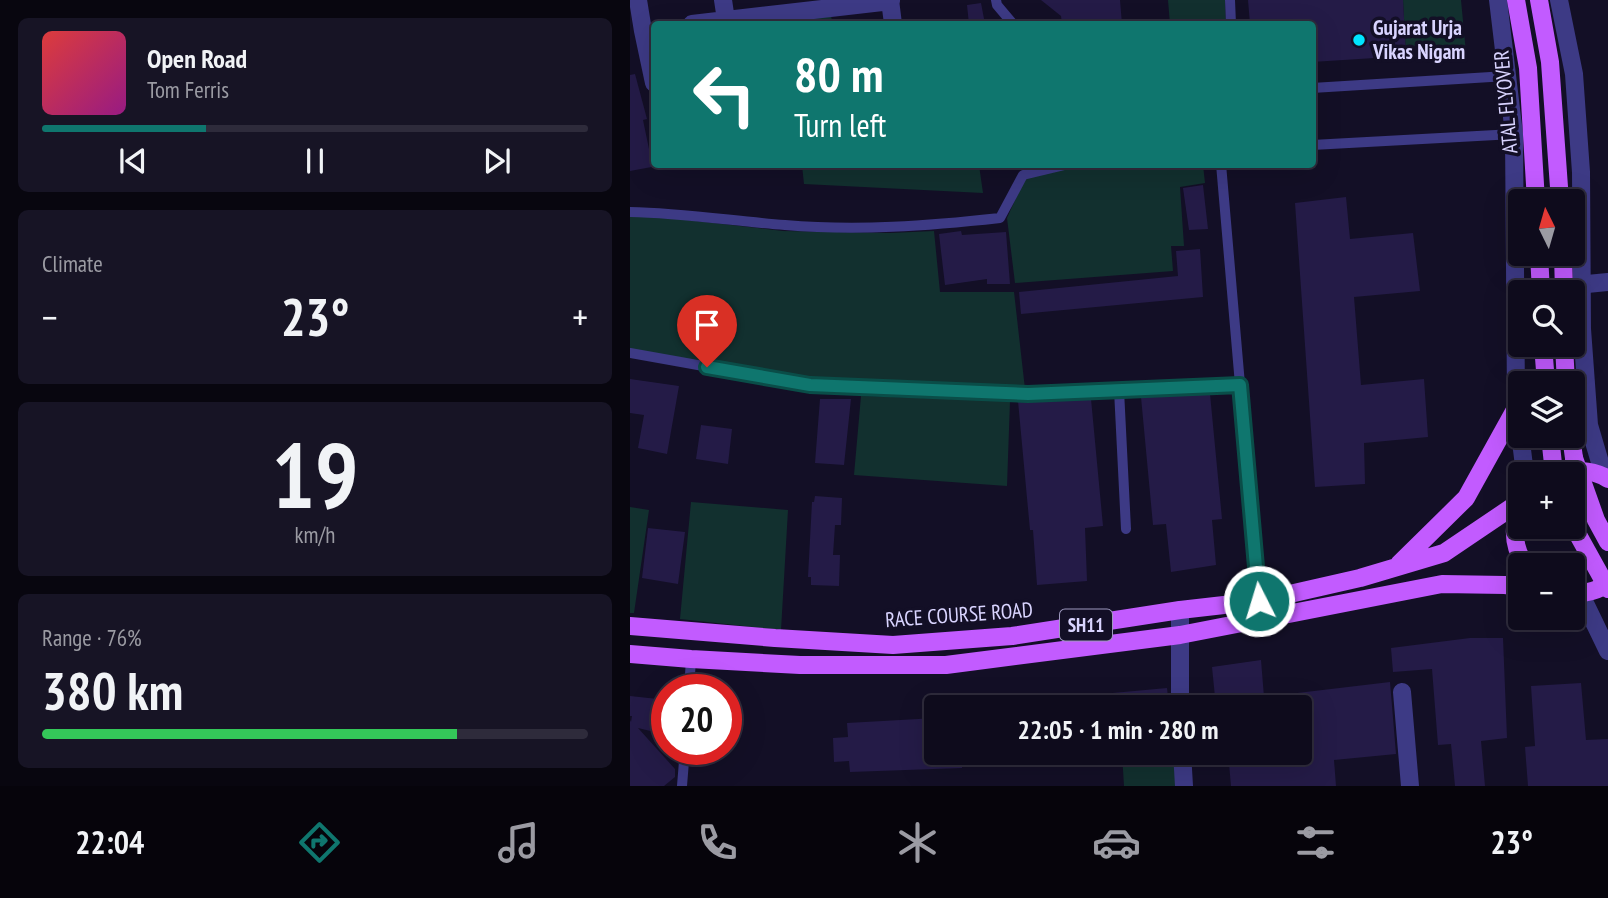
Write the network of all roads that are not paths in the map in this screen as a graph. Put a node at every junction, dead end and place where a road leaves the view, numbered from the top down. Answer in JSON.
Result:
{"nodes":[{"id":1,"x":638,"y":0,"type":"edge"},
{"id":2,"x":723,"y":0,"type":"edge"},
{"id":3,"x":996,"y":0,"type":"edge"},
{"id":4,"x":1230,"y":0,"type":"edge"},
{"id":5,"x":1498,"y":0,"type":"edge"},
{"id":6,"x":1516,"y":0,"type":"edge"},
{"id":7,"x":1539,"y":0,"type":"edge"},
{"id":8,"x":1559,"y":0,"type":"edge"},
{"id":9,"x":890,"y":1,"type":"edge"},
{"id":10,"x":726,"y":20,"type":"junction"},
{"id":11,"x":718,"y":21,"type":"edge"},
{"id":12,"x":893,"y":21,"type":"edge"},
{"id":13,"x":1011,"y":21,"type":"edge"},
{"id":14,"x":1231,"y":21,"type":"edge"},
{"id":15,"x":649,"y":30,"type":"edge"},
{"id":16,"x":651,"y":51,"type":"edge"},
{"id":17,"x":1507,"y":76,"type":"junction"},
{"id":18,"x":1316,"y":88,"type":"edge"},
{"id":19,"x":1514,"y":134,"type":"junction"},
{"id":20,"x":1316,"y":145,"type":"edge"},
{"id":21,"x":1052,"y":168,"type":"edge"},
{"id":22,"x":1221,"y":168,"type":"edge"},
{"id":23,"x":1535,"y":189,"type":"edge"},
{"id":24,"x":1559,"y":189,"type":"edge"},
{"id":25,"x":630,"y":212,"type":"edge"},
{"id":26,"x":1608,"y":282,"type":"edge"},
{"id":27,"x":1587,"y":284,"type":"dead end"},
{"id":28,"x":630,"y":353,"type":"edge"},
{"id":29,"x":1517,"y":371,"type":"edge"},
{"id":30,"x":1240,"y":385,"type":"junction"},
{"id":31,"x":1119,"y":390,"type":"junction"},
{"id":32,"x":1508,"y":422,"type":"edge"},
{"id":33,"x":1573,"y":448,"type":"edge"},
{"id":34,"x":1585,"y":471,"type":"edge"},
{"id":35,"x":1606,"y":478,"type":"edge"},
{"id":36,"x":1508,"y":511,"type":"edge"},
{"id":37,"x":1126,"y":529,"type":"dead end"},
{"id":38,"x":1580,"y":539,"type":"edge"},
{"id":39,"x":1608,"y":542,"type":"edge"},
{"id":40,"x":1397,"y":567,"type":"junction"},
{"id":41,"x":1608,"y":583,"type":"edge"},
{"id":42,"x":1508,"y":585,"type":"edge"},
{"id":43,"x":1608,"y":589,"type":"edge"},
{"id":44,"x":1585,"y":592,"type":"edge"},
{"id":45,"x":1585,"y":608,"type":"edge"},
{"id":46,"x":1180,"y":610,"type":"junction"},
{"id":47,"x":1259,"y":610,"type":"junction"},
{"id":48,"x":630,"y":626,"type":"edge"},
{"id":49,"x":1180,"y":635,"type":"junction"},
{"id":50,"x":1608,"y":651,"type":"edge"},
{"id":51,"x":630,"y":654,"type":"edge"},
{"id":52,"x":691,"y":659,"type":"junction"},
{"id":53,"x":690,"y":674,"type":"edge"},
{"id":54,"x":1402,"y":692,"type":"dead end"},
{"id":55,"x":1180,"y":695,"type":"edge"},
{"id":56,"x":684,"y":765,"type":"edge"},
{"id":57,"x":1183,"y":765,"type":"edge"},
{"id":58,"x":682,"y":786,"type":"edge"},
{"id":59,"x":1184,"y":786,"type":"edge"},
{"id":60,"x":1410,"y":786,"type":"edge"}],
"edges":[{"from":1,"to":15,"type":"street"},
{"from":2,"to":10,"type":"street"},
{"from":3,"to":13,"type":"lane"},
{"from":4,"to":14,"type":"lane"},
{"from":5,"to":17,"type":"street"},
{"from":6,"to":23,"type":"main road","name":"ATAL FLYOVER"},
{"from":7,"to":24,"type":"main road"},
{"from":8,"to":35,"type":"street"},
{"from":9,"to":10,"type":"street"},
{"from":9,"to":12,"type":"street"},
{"from":10,"to":11,"type":"street"},
{"from":15,"to":16,"type":"street"},
{"from":17,"to":18,"type":"lane"},
{"from":17,"to":19,"type":"street"},
{"from":19,"to":20,"type":"lane"},
{"from":19,"to":29,"type":"street"},
{"from":21,"to":25,"type":"lane"},
{"from":22,"to":30,"type":"lane"},
{"from":26,"to":27,"type":"street"},
{"from":28,"to":31,"type":"lane"},
{"from":30,"to":31,"type":"lane"},
{"from":30,"to":47,"type":"lane"},
{"from":31,"to":37,"type":"lane"},
{"from":32,"to":40,"type":"main road"},
{"from":33,"to":39,"type":"main road","bridge":true},
{"from":34,"to":35,"type":"main road"},
{"from":36,"to":40,"type":"main road","name":"RACE COURSE ROAD","number":"SH11"},
{"from":38,"to":43,"type":"main road","bridge":true},
{"from":40,"to":47,"type":"main road","name":"RACE COURSE ROAD","number":"SH11"},
{"from":41,"to":44,"type":"main road"},
{"from":42,"to":47,"type":"main road","name":"RACE COURSE ROAD","number":"SH11"},
{"from":45,"to":50,"type":"street"},
{"from":46,"to":47,"type":"main road","name":"RACE COURSE ROAD","number":"SH11"},
{"from":46,"to":48,"type":"main road","name":"RACE COURSE ROAD","number":"SH11"},
{"from":46,"to":49,"type":"street"},
{"from":47,"to":49,"type":"main road","name":"RACE COURSE ROAD","number":"SH11"},
{"from":49,"to":52,"type":"main road","name":"RACE COURSE ROAD","number":"SH11"},
{"from":49,"to":55,"type":"street"},
{"from":51,"to":52,"type":"main road","name":"RACE COURSE ROAD","number":"SH11"},
{"from":52,"to":53,"type":"lane"},
{"from":54,"to":60,"type":"street"},
{"from":56,"to":58,"type":"lane"},
{"from":57,"to":59,"type":"street"}]}
